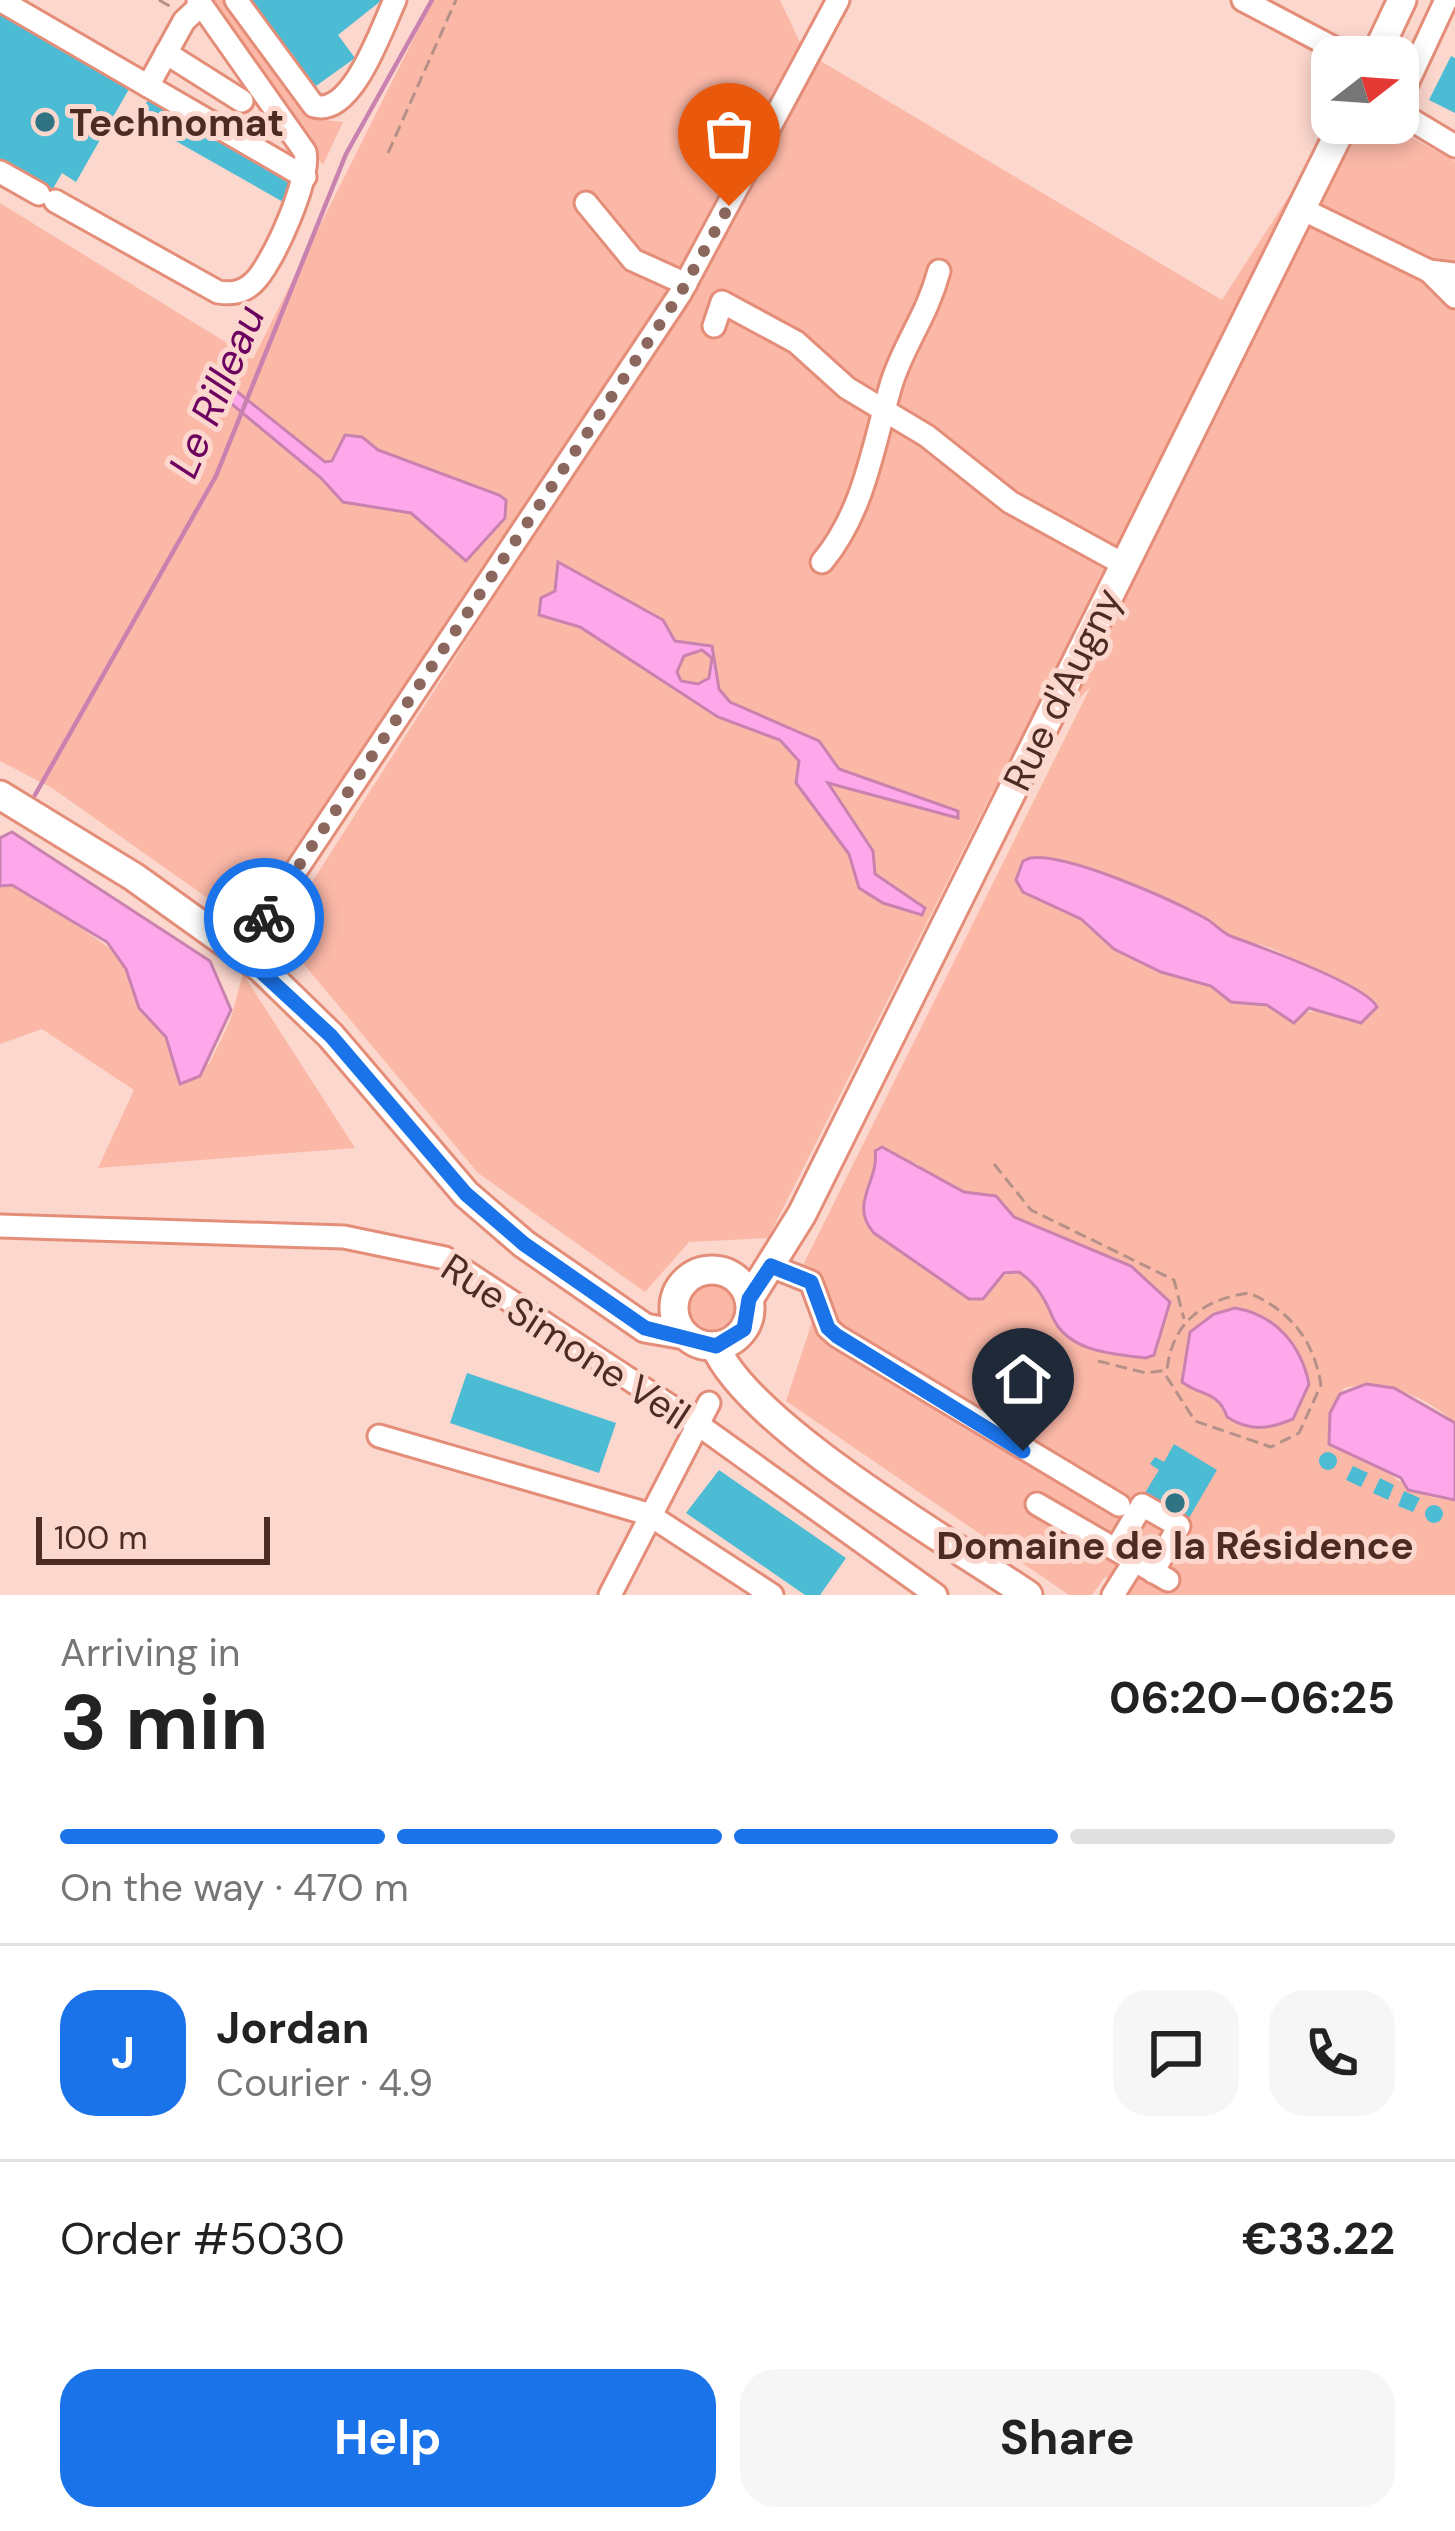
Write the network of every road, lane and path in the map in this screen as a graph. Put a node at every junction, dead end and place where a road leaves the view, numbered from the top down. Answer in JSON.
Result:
{"nodes":[{"id":1,"x":0,"y":0,"type":"edge"},
{"id":2,"x":52,"y":0,"type":"edge"},
{"id":3,"x":159,"y":0,"type":"edge"},
{"id":4,"x":236,"y":0,"type":"edge"},
{"id":5,"x":395,"y":0,"type":"edge"},
{"id":6,"x":456,"y":0,"type":"edge"},
{"id":7,"x":838,"y":0,"type":"edge"},
{"id":8,"x":1244,"y":0,"type":"edge"},
{"id":9,"x":1402,"y":0,"type":"edge"},
{"id":10,"x":1446,"y":0,"type":"edge"},
{"id":11,"x":199,"y":2,"type":"edge"},
{"id":12,"x":174,"y":9,"type":"dead end"},
{"id":13,"x":39,"y":23,"type":"junction"},
{"id":14,"x":1312,"y":36,"type":"edge"},
{"id":15,"x":1386,"y":36,"type":"edge"},
{"id":16,"x":166,"y":53,"type":"junction"},
{"id":17,"x":148,"y":86,"type":"junction"},
{"id":18,"x":242,"y":101,"type":"dead end"},
{"id":19,"x":1333,"y":144,"type":"edge"},
{"id":20,"x":1455,"y":146,"type":"edge"},
{"id":21,"x":388,"y":153,"type":"dead end"},
{"id":22,"x":0,"y":172,"type":"edge"},
{"id":23,"x":305,"y":177,"type":"junction"},
{"id":24,"x":586,"y":202,"type":"dead end"},
{"id":25,"x":1302,"y":209,"type":"junction"},
{"id":26,"x":1430,"y":271,"type":"junction"},
{"id":27,"x":938,"y":272,"type":"dead end"},
{"id":28,"x":1455,"y":274,"type":"edge"},
{"id":29,"x":686,"y":284,"type":"junction"},
{"id":30,"x":1455,"y":297,"type":"edge"},
{"id":31,"x":714,"y":326,"type":"dead end"},
{"id":32,"x":884,"y":413,"type":"junction"},
{"id":33,"x":822,"y":562,"type":"dead end"},
{"id":34,"x":1123,"y":564,"type":"junction"},
{"id":35,"x":0,"y":795,"type":"edge"},
{"id":36,"x":241,"y":953,"type":"junction"},
{"id":37,"x":994,"y":1164,"type":"dead end"},
{"id":38,"x":0,"y":1226,"type":"edge"},
{"id":39,"x":774,"y":1260,"type":"junction"},
{"id":40,"x":741,"y":1288,"type":"junction"},
{"id":41,"x":676,"y":1297,"type":"junction"},
{"id":42,"x":611,"y":1304,"type":"junction"},
{"id":43,"x":1184,"y":1321,"type":"junction"},
{"id":44,"x":685,"y":1335,"type":"junction"},
{"id":45,"x":727,"y":1340,"type":"junction"},
{"id":46,"x":1098,"y":1361,"type":"dead end"},
{"id":47,"x":1162,"y":1371,"type":"junction"},
{"id":48,"x":702,"y":1413,"type":"junction"},
{"id":49,"x":379,"y":1436,"type":"dead end"},
{"id":50,"x":1037,"y":1504,"type":"dead end"},
{"id":51,"x":1119,"y":1505,"type":"dead end"},
{"id":52,"x":648,"y":1514,"type":"junction"},
{"id":53,"x":610,"y":1595,"type":"edge"},
{"id":54,"x":772,"y":1595,"type":"edge"},
{"id":55,"x":936,"y":1595,"type":"edge"},
{"id":56,"x":1028,"y":1595,"type":"edge"},
{"id":57,"x":1113,"y":1595,"type":"edge"}],
"edges":[{"from":1,"to":13,"type":"street"},
{"from":2,"to":13,"type":"street"},
{"from":3,"to":12,"type":"path"},
{"from":4,"to":5,"type":"street"},
{"from":6,"to":21,"type":"path"},
{"from":7,"to":29,"type":"street"},
{"from":8,"to":14,"type":"street"},
{"from":9,"to":15,"type":"main road"},
{"from":10,"to":20,"type":"street"},
{"from":11,"to":16,"type":"street"},
{"from":11,"to":23,"type":"street"},
{"from":13,"to":17,"type":"street"},
{"from":16,"to":17,"type":"street"},
{"from":16,"to":18,"type":"street"},
{"from":17,"to":23,"type":"street"},
{"from":19,"to":25,"type":"main road","name":"Rue d'Augny"},
{"from":22,"to":23,"type":"street"},
{"from":24,"to":29,"type":"street"},
{"from":25,"to":26,"type":"street"},
{"from":25,"to":34,"type":"main road","name":"Rue d'Augny"},
{"from":26,"to":28,"type":"street"},
{"from":26,"to":30,"type":"street"},
{"from":27,"to":32,"type":"street"},
{"from":29,"to":36,"type":"street"},
{"from":31,"to":32,"type":"street"},
{"from":32,"to":33,"type":"street"},
{"from":32,"to":34,"type":"street"},
{"from":34,"to":39,"type":"main road","name":"Rue d'Augny"},
{"from":35,"to":36,"type":"main road"},
{"from":36,"to":42,"type":"main road"},
{"from":37,"to":43,"type":"path"},
{"from":38,"to":48,"type":"street","name":"Rue Simone Veil"},
{"from":39,"to":40,"type":"main road","name":"Rue d'Augny"},
{"from":39,"to":51,"type":"street"},
{"from":40,"to":41,"type":"main road"},
{"from":40,"to":45,"type":"main road"},
{"from":41,"to":42,"type":"main road"},
{"from":41,"to":44,"type":"main road"},
{"from":42,"to":44,"type":"main road"},
{"from":43,"to":47,"type":"path"},
{"from":43,"to":47,"type":"path"},
{"from":44,"to":45,"type":"main road"},
{"from":45,"to":56,"type":"main road"},
{"from":46,"to":47,"type":"path"},
{"from":48,"to":52,"type":"street"},
{"from":48,"to":55,"type":"street","name":"Rue Simone Veil"},
{"from":49,"to":52,"type":"street"},
{"from":50,"to":57,"type":"street"},
{"from":52,"to":53,"type":"street"},
{"from":52,"to":54,"type":"street"}]}
